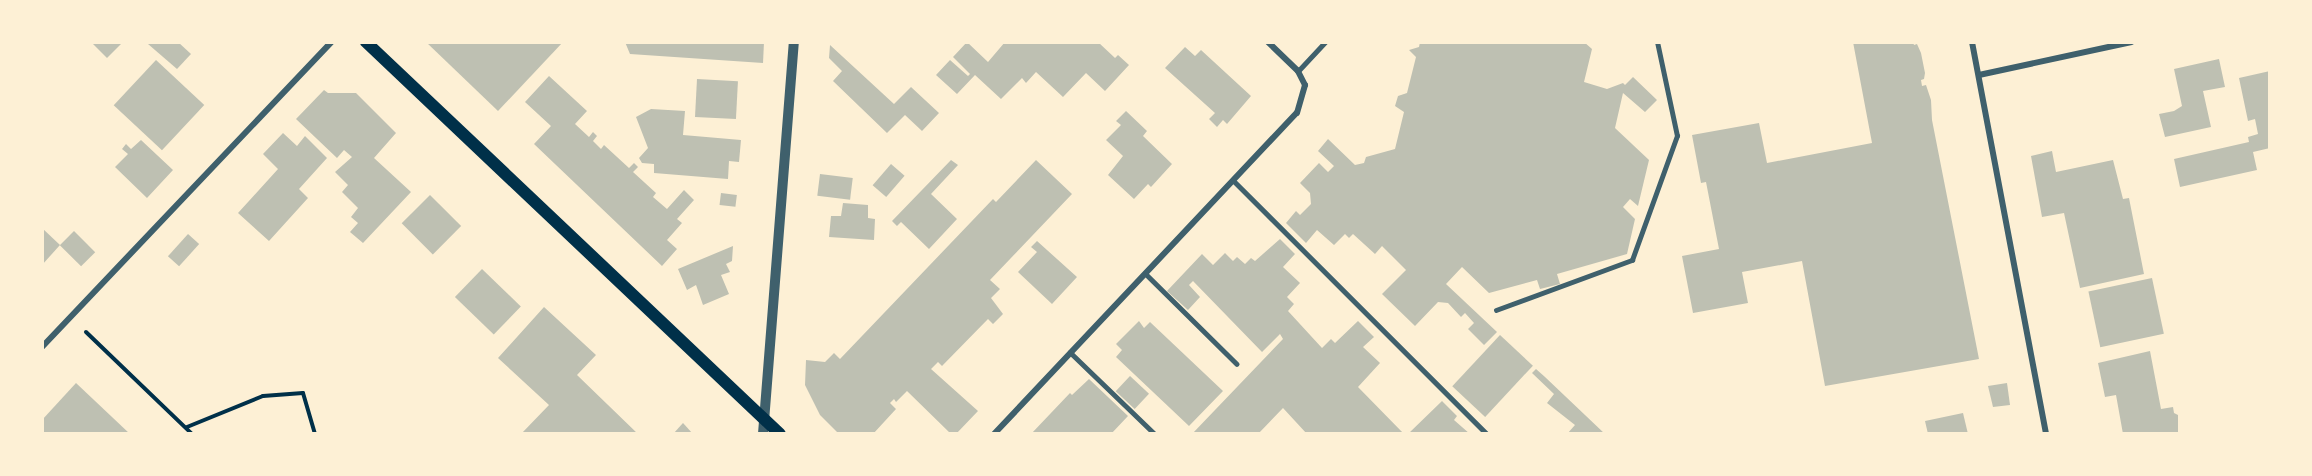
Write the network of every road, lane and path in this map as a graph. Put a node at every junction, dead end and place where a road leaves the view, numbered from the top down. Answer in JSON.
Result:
{"nodes":[{"id":1,"x":331,"y":42,"type":"edge"},
{"id":2,"x":366,"y":42,"type":"edge"},
{"id":3,"x":794,"y":42,"type":"edge"},
{"id":4,"x":1268,"y":42,"type":"edge"},
{"id":5,"x":1325,"y":42,"type":"edge"},
{"id":6,"x":1657,"y":42,"type":"edge"},
{"id":7,"x":1972,"y":42,"type":"edge"},
{"id":8,"x":2131,"y":42,"type":"edge"},
{"id":9,"x":1298,"y":71,"type":"junction"},
{"id":10,"x":1979,"y":75,"type":"junction"},
{"id":11,"x":1233,"y":180,"type":"junction"},
{"id":12,"x":1145,"y":273,"type":"junction"},
{"id":13,"x":1496,"y":310,"type":"dead end"},
{"id":14,"x":70,"y":317,"type":"junction"},
{"id":15,"x":42,"y":347,"type":"edge"},
{"id":16,"x":1070,"y":352,"type":"junction"},
{"id":17,"x":1237,"y":364,"type":"dead end"},
{"id":18,"x":764,"y":419,"type":"junction"},
{"id":19,"x":187,"y":428,"type":"junction"},
{"id":20,"x":192,"y":434,"type":"edge"},
{"id":21,"x":315,"y":434,"type":"edge"},
{"id":22,"x":763,"y":434,"type":"edge"},
{"id":23,"x":780,"y":434,"type":"edge"},
{"id":24,"x":994,"y":434,"type":"edge"},
{"id":25,"x":1155,"y":434,"type":"edge"},
{"id":26,"x":1487,"y":434,"type":"edge"},
{"id":27,"x":2046,"y":434,"type":"edge"}],
"edges":[{"from":1,"to":14,"type":"street"},
{"from":2,"to":18,"type":"main road"},
{"from":3,"to":18,"type":"street"},
{"from":4,"to":9,"type":"street"},
{"from":5,"to":9,"type":"street"},
{"from":6,"to":13,"type":"lane"},
{"from":7,"to":10,"type":"street"},
{"from":8,"to":10,"type":"street"},
{"from":9,"to":11,"type":"street"},
{"from":10,"to":27,"type":"street"},
{"from":11,"to":12,"type":"street"},
{"from":11,"to":26,"type":"lane"},
{"from":12,"to":16,"type":"street"},
{"from":12,"to":17,"type":"lane"},
{"from":14,"to":15,"type":"street"},
{"from":14,"to":19,"type":"path"},
{"from":16,"to":24,"type":"street"},
{"from":16,"to":25,"type":"lane"},
{"from":18,"to":22,"type":"street"},
{"from":18,"to":23,"type":"main road"},
{"from":19,"to":20,"type":"path"},
{"from":19,"to":21,"type":"path"}]}
